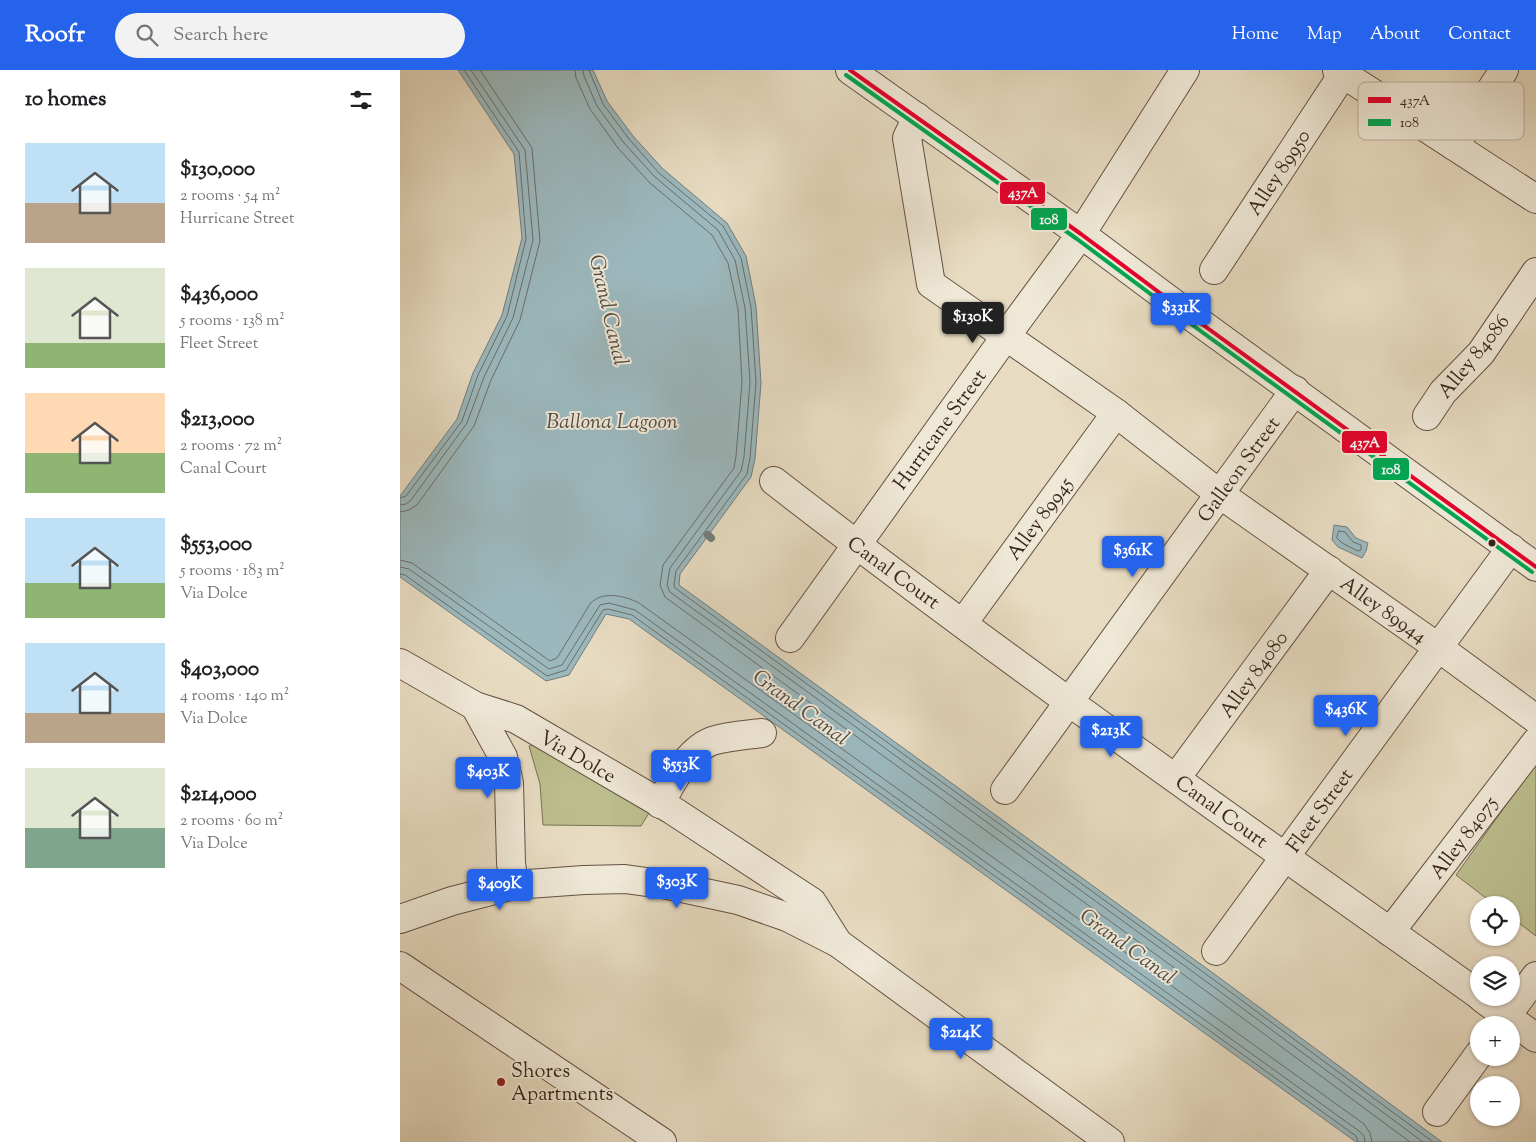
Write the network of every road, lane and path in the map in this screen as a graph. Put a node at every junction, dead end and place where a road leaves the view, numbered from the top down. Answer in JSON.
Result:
{"nodes":[{"id":1,"x":850,"y":70,"type":"edge"},
{"id":2,"x":1186,"y":70,"type":"edge"},
{"id":3,"x":1504,"y":70,"type":"edge"},
{"id":4,"x":1340,"y":72,"type":"edge"},
{"id":5,"x":1496,"y":82,"type":"edge"},
{"id":6,"x":1358,"y":84,"type":"edge"},
{"id":7,"x":917,"y":117,"type":"junction"},
{"id":8,"x":1445,"y":140,"type":"edge"},
{"id":9,"x":1458,"y":140,"type":"edge"},
{"id":10,"x":1454,"y":146,"type":"junction"},
{"id":11,"x":1536,"y":200,"type":"edge"},
{"id":12,"x":1081,"y":234,"type":"junction"},
{"id":13,"x":1214,"y":270,"type":"dead end"},
{"id":14,"x":1536,"y":272,"type":"edge"},
{"id":15,"x":1006,"y":336,"type":"junction"},
{"id":16,"x":1295,"y":390,"type":"junction"},
{"id":17,"x":1116,"y":413,"type":"junction"},
{"id":18,"x":1427,"y":416,"type":"dead end"},
{"id":19,"x":774,"y":481,"type":"dead end"},
{"id":20,"x":1221,"y":495,"type":"junction"},
{"id":21,"x":856,"y":545,"type":"junction"},
{"id":22,"x":1511,"y":548,"type":"junction"},
{"id":23,"x":1536,"y":566,"type":"edge"},
{"id":24,"x":1330,"y":570,"type":"junction"},
{"id":25,"x":963,"y":623,"type":"junction"},
{"id":26,"x":790,"y":638,"type":"dead end"},
{"id":27,"x":1439,"y":648,"type":"junction"},
{"id":28,"x":400,"y":663,"type":"edge"},
{"id":29,"x":1068,"y":701,"type":"junction"},
{"id":30,"x":475,"y":706,"type":"junction"},
{"id":31,"x":1536,"y":719,"type":"edge"},
{"id":32,"x":762,"y":733,"type":"dead end"},
{"id":33,"x":1536,"y":742,"type":"edge"},
{"id":34,"x":1176,"y":778,"type":"junction"},
{"id":35,"x":1004,"y":790,"type":"dead end"},
{"id":36,"x":660,"y":804,"type":"junction"},
{"id":37,"x":1285,"y":856,"type":"junction"},
{"id":38,"x":514,"y":885,"type":"junction"},
{"id":39,"x":400,"y":919,"type":"edge"},
{"id":40,"x":1390,"y":932,"type":"junction"},
{"id":41,"x":838,"y":943,"type":"junction"},
{"id":42,"x":1216,"y":951,"type":"dead end"},
{"id":43,"x":400,"y":966,"type":"edge"},
{"id":44,"x":1536,"y":976,"type":"edge"},
{"id":45,"x":1470,"y":989,"type":"edge"},
{"id":46,"x":1490,"y":1006,"type":"edge"},
{"id":47,"x":1500,"y":1016,"type":"edge"},
{"id":48,"x":1507,"y":1016,"type":"edge"},
{"id":49,"x":1520,"y":1029,"type":"edge"},
{"id":50,"x":1536,"y":1038,"type":"edge"},
{"id":51,"x":1470,"y":1066,"type":"edge"},
{"id":52,"x":1437,"y":1112,"type":"dead end"},
{"id":53,"x":662,"y":1142,"type":"edge"},
{"id":54,"x":1110,"y":1142,"type":"edge"}],
"edges":[{"from":1,"to":7,"type":"street"},
{"from":2,"to":12,"type":"street","name":"Hurricane Street"},
{"from":3,"to":5,"type":"street"},
{"from":4,"to":6,"type":"street"},
{"from":4,"to":13,"type":"street","name":"Alley 89950"},
{"from":7,"to":12,"type":"street"},
{"from":7,"to":15,"type":"street","name":"Alley 89944"},
{"from":8,"to":10,"type":"street"},
{"from":9,"to":10,"type":"street"},
{"from":10,"to":11,"type":"street"},
{"from":12,"to":15,"type":"street","name":"Hurricane Street"},
{"from":12,"to":16,"type":"street"},
{"from":14,"to":18,"type":"street","name":"Alley 84086"},
{"from":15,"to":17,"type":"street","name":"Alley 89944"},
{"from":15,"to":21,"type":"street","name":"Hurricane Street"},
{"from":16,"to":20,"type":"street","name":"Galleon Street"},
{"from":16,"to":22,"type":"street"},
{"from":17,"to":20,"type":"street","name":"Alley 89944"},
{"from":17,"to":25,"type":"street","name":"Alley 89945"},
{"from":19,"to":21,"type":"street","name":"Canal Court"},
{"from":20,"to":24,"type":"street","name":"Alley 89944"},
{"from":20,"to":29,"type":"street","name":"Galleon Street"},
{"from":21,"to":25,"type":"street","name":"Canal Court"},
{"from":21,"to":26,"type":"street","name":"Hurricane Street"},
{"from":22,"to":23,"type":"street"},
{"from":22,"to":27,"type":"street","name":"Fleet Street"},
{"from":24,"to":27,"type":"street","name":"Alley 89944"},
{"from":24,"to":34,"type":"street","name":"Alley 84080"},
{"from":25,"to":29,"type":"street","name":"Canal Court"},
{"from":27,"to":31,"type":"street","name":"Alley 89944"},
{"from":27,"to":37,"type":"street","name":"Fleet Street"},
{"from":28,"to":30,"type":"street","name":"Via Dolce"},
{"from":29,"to":34,"type":"street","name":"Canal Court"},
{"from":29,"to":35,"type":"street","name":"Galleon Street"},
{"from":30,"to":36,"type":"street","name":"Via Dolce"},
{"from":30,"to":38,"type":"street"},
{"from":32,"to":36,"type":"street"},
{"from":33,"to":40,"type":"street","name":"Alley 84075"},
{"from":34,"to":37,"type":"street","name":"Canal Court"},
{"from":36,"to":41,"type":"street","name":"Via Dolce"},
{"from":37,"to":40,"type":"street","name":"Canal Court"},
{"from":37,"to":42,"type":"street","name":"Fleet Street"},
{"from":38,"to":39,"type":"street","name":"Via Dolce"},
{"from":38,"to":41,"type":"street","name":"Via Dolce"},
{"from":40,"to":45,"type":"street","name":"Canal Court"},
{"from":41,"to":54,"type":"street","name":"Via Dolce"},
{"from":43,"to":53,"type":"street"},
{"from":44,"to":48,"type":"street"},
{"from":46,"to":47,"type":"street"},
{"from":49,"to":50,"type":"street"},
{"from":51,"to":52,"type":"street"}]}
